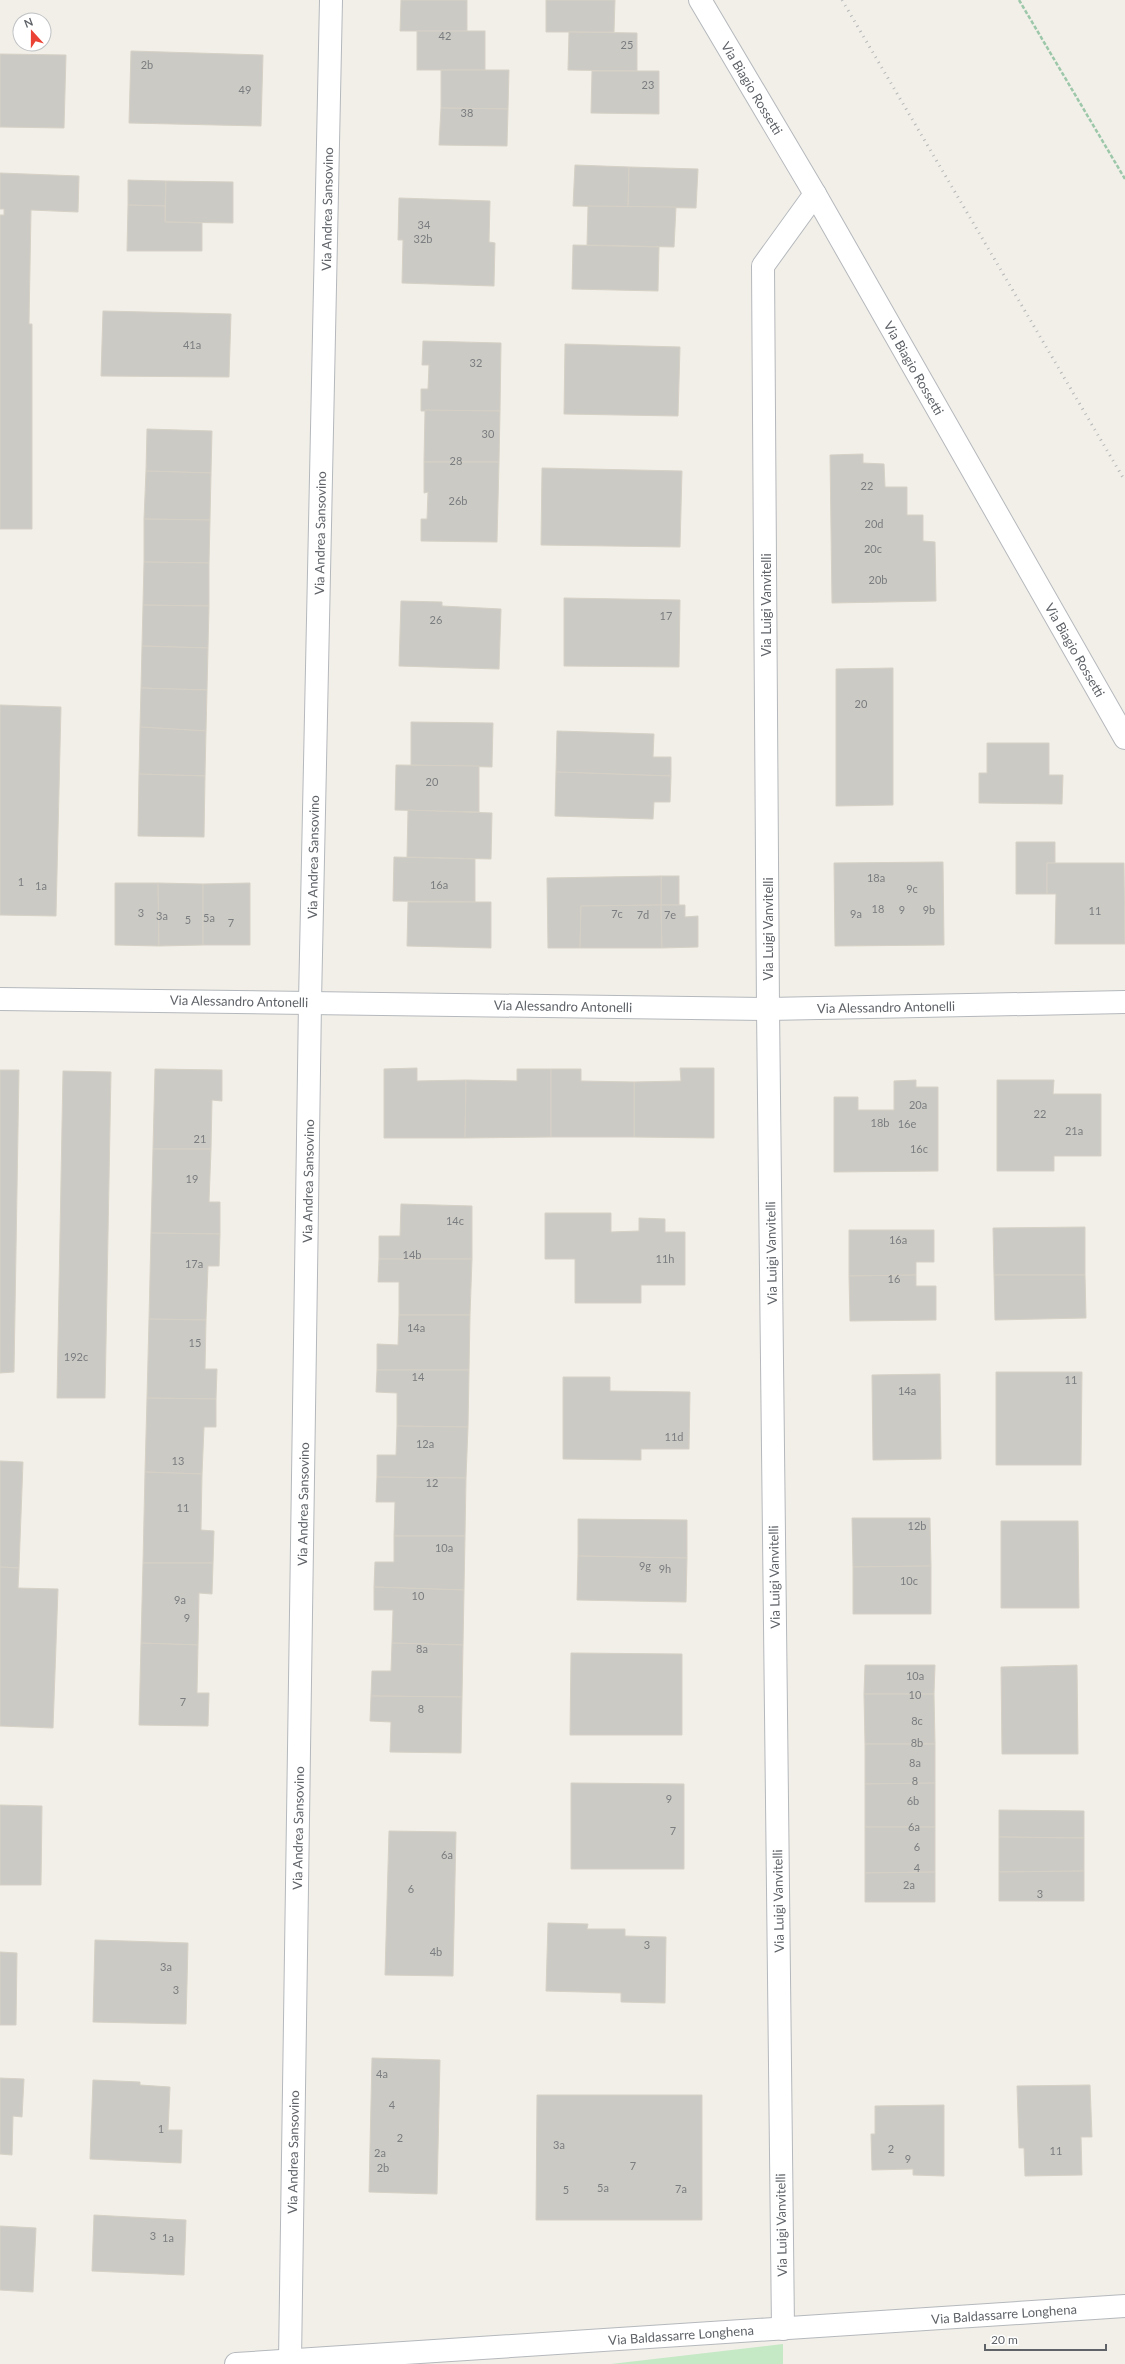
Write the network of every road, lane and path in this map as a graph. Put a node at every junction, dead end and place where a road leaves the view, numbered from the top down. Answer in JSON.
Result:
{"nodes":[{"id":1,"x":331,"y":0,"type":"edge"},
{"id":2,"x":700,"y":0,"type":"edge"},
{"id":3,"x":1019,"y":0,"type":"edge"},
{"id":4,"x":1125,"y":178,"type":"edge"},
{"id":5,"x":815,"y":194,"type":"junction"},
{"id":6,"x":1125,"y":738,"type":"edge"},
{"id":7,"x":0,"y":999,"type":"edge"},
{"id":8,"x":310,"y":1002,"type":"junction"},
{"id":9,"x":1125,"y":1002,"type":"edge"},
{"id":10,"x":768,"y":1009,"type":"junction"},
{"id":11,"x":1125,"y":2306,"type":"edge"},
{"id":12,"x":783,"y":2329,"type":"junction"},
{"id":13,"x":290,"y":2361,"type":"junction"},
{"id":14,"x":236,"y":2364,"type":"edge"}],
"edges":[{"from":1,"to":8,"type":"street","name":"Via Andrea Sansovino"},
{"from":2,"to":5,"type":"street","name":"Via Biagio Rossetti"},
{"from":3,"to":4,"type":"path"},
{"from":5,"to":6,"type":"street","name":"Via Biagio Rossetti"},
{"from":5,"to":10,"type":"street","name":"Via Luigi Vanvitelli"},
{"from":7,"to":8,"type":"street","name":"Via Alessandro Antonelli"},
{"from":8,"to":10,"type":"street","name":"Via Alessandro Antonelli"},
{"from":8,"to":13,"type":"street","name":"Via Andrea Sansovino"},
{"from":9,"to":10,"type":"street","name":"Via Alessandro Antonelli"},
{"from":10,"to":12,"type":"street","name":"Via Luigi Vanvitelli"},
{"from":11,"to":12,"type":"street","name":"Via Baldassarre Longhena"},
{"from":12,"to":13,"type":"street","name":"Via Baldassarre Longhena"},
{"from":13,"to":14,"type":"street","name":"Via Baldassarre Longhena"}]}
